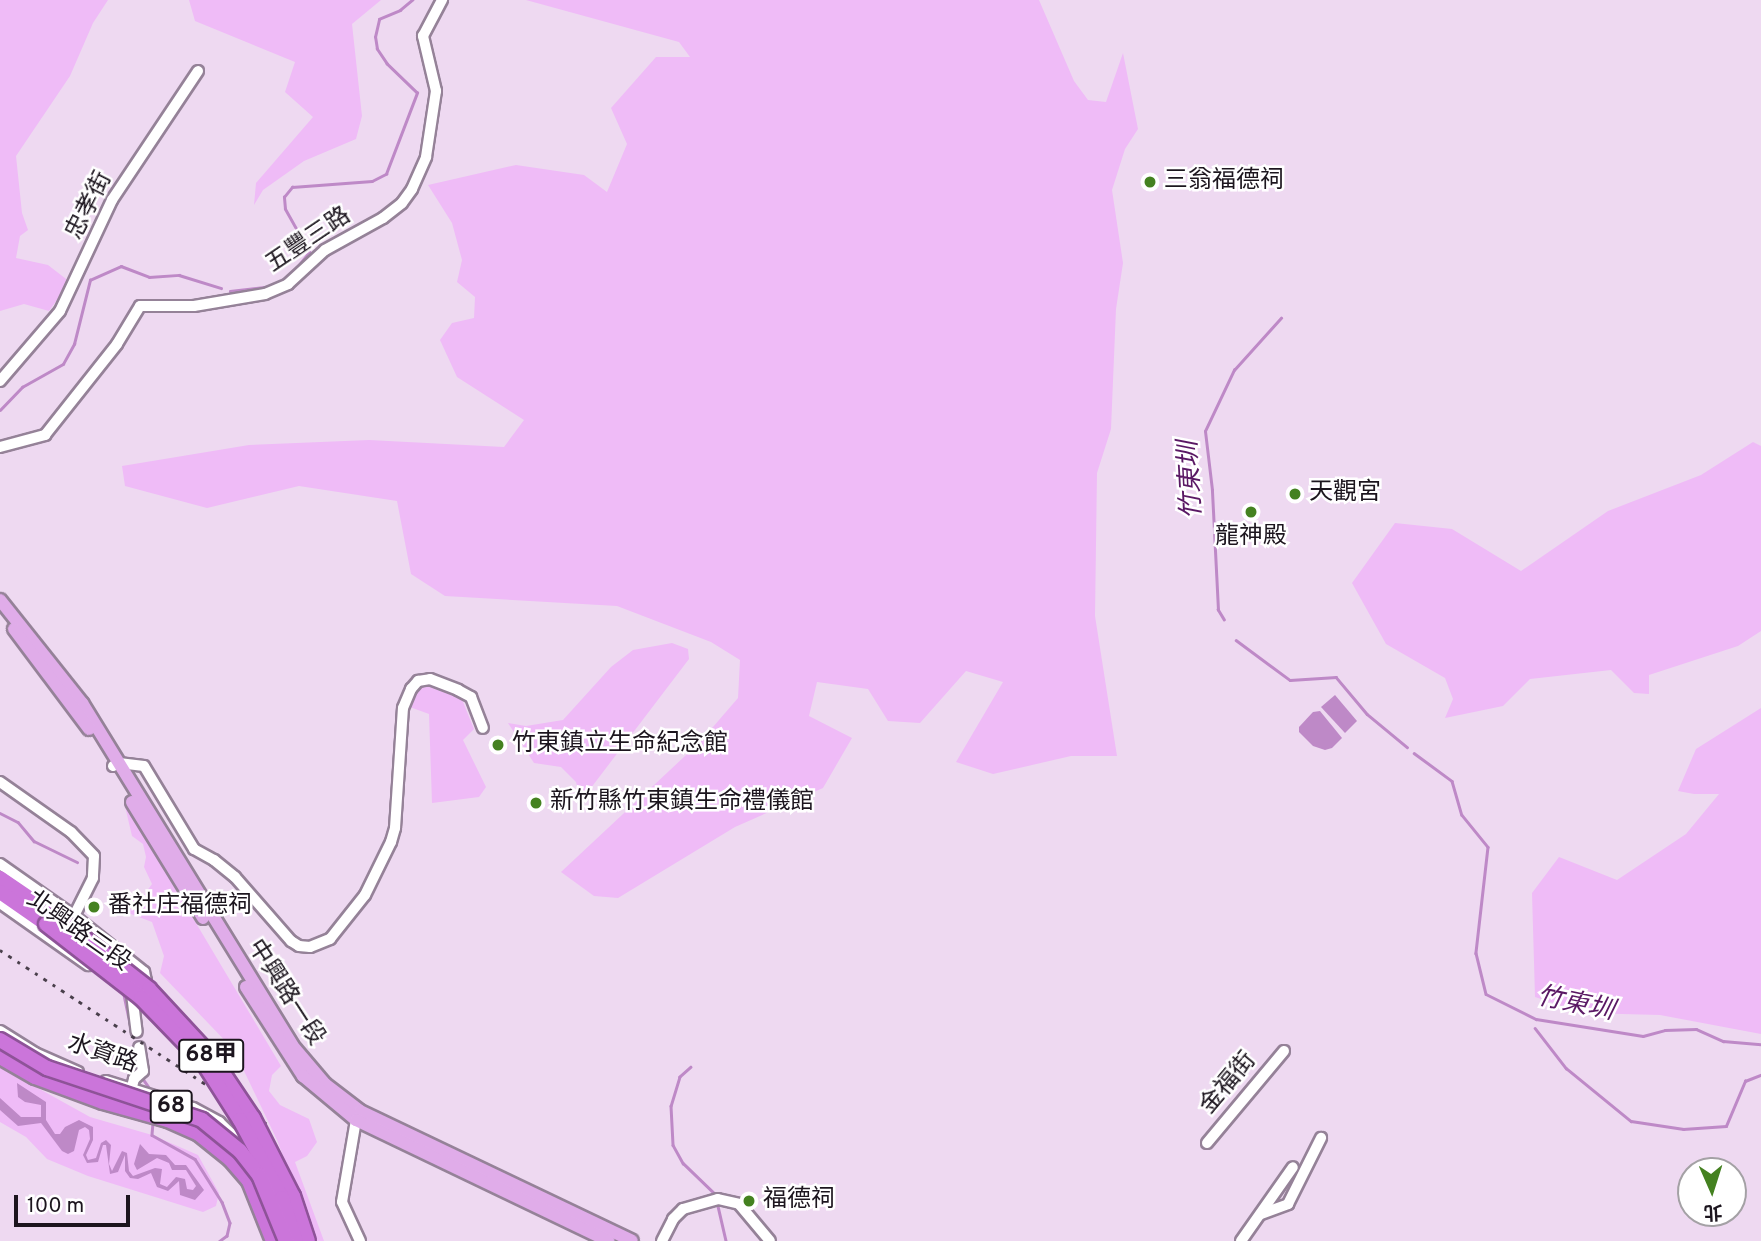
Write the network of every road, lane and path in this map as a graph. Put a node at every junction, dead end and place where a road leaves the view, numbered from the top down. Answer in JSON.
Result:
{"nodes":[{"id":1,"x":443,"y":0,"type":"edge"},
{"id":2,"x":198,"y":71,"type":"dead end"},
{"id":3,"x":0,"y":381,"type":"edge"},
{"id":4,"x":0,"y":447,"type":"edge"},
{"id":5,"x":0,"y":600,"type":"edge"},
{"id":6,"x":0,"y":613,"type":"edge"},
{"id":7,"x":483,"y":729,"type":"dead end"},
{"id":8,"x":116,"y":765,"type":"junction"},
{"id":9,"x":0,"y":782,"type":"edge"},
{"id":10,"x":0,"y":864,"type":"edge"},
{"id":11,"x":0,"y":878,"type":"edge"},
{"id":12,"x":0,"y":892,"type":"edge"},
{"id":13,"x":0,"y":903,"type":"edge"},
{"id":14,"x":74,"y":916,"type":"junction"},
{"id":15,"x":51,"y":920,"type":"junction"},
{"id":16,"x":132,"y":994,"type":"junction"},
{"id":17,"x":0,"y":1031,"type":"edge"},
{"id":18,"x":137,"y":1032,"type":"dead end"},
{"id":19,"x":0,"y":1040,"type":"edge"},
{"id":20,"x":139,"y":1048,"type":"dead end"},
{"id":21,"x":0,"y":1049,"type":"edge"},
{"id":22,"x":1284,"y":1051,"type":"dead end"},
{"id":23,"x":0,"y":1057,"type":"edge"},
{"id":24,"x":133,"y":1084,"type":"junction"},
{"id":25,"x":127,"y":1103,"type":"junction"},
{"id":26,"x":356,"y":1120,"type":"junction"},
{"id":27,"x":1321,"y":1138,"type":"dead end"},
{"id":28,"x":1207,"y":1143,"type":"dead end"},
{"id":29,"x":1293,"y":1167,"type":"dead end"},
{"id":30,"x":1261,"y":1214,"type":"junction"},
{"id":31,"x":273,"y":1241,"type":"edge"},
{"id":32,"x":280,"y":1241,"type":"edge"},
{"id":33,"x":288,"y":1241,"type":"edge"},
{"id":34,"x":296,"y":1241,"type":"edge"},
{"id":35,"x":308,"y":1241,"type":"edge"},
{"id":36,"x":360,"y":1241,"type":"edge"},
{"id":37,"x":609,"y":1241,"type":"edge"},
{"id":38,"x":632,"y":1241,"type":"edge"},
{"id":39,"x":662,"y":1241,"type":"edge"},
{"id":40,"x":769,"y":1241,"type":"edge"},
{"id":41,"x":1241,"y":1241,"type":"edge"}],
"edges":[{"from":1,"to":4,"type":"street","name":"五豐三路"},
{"from":2,"to":3,"type":"street","name":"忠孝街"},
{"from":5,"to":8,"type":"main road","name":"中興路一段"},
{"from":6,"to":8,"type":"main road","name":"中興路一段"},
{"from":7,"to":8,"type":"street"},
{"from":8,"to":26,"type":"main road","name":"中興路一段"},
{"from":8,"to":38,"type":"main road","name":"中興路一段"},
{"from":9,"to":14,"type":"street"},
{"from":10,"to":14,"type":"street","name":"北興路三段"},
{"from":11,"to":15,"type":"highway","number":"68甲"},
{"from":12,"to":15,"type":"highway","number":"68甲"},
{"from":13,"to":16,"type":"street","name":"北興路三段"},
{"from":14,"to":16,"type":"street","name":"北興路三段"},
{"from":15,"to":34,"type":"highway","number":"68甲","bridge":true},
{"from":15,"to":35,"type":"highway","number":"68甲","bridge":true},
{"from":16,"to":18,"type":"street","name":"北興路三段"},
{"from":17,"to":24,"type":"street","name":"水資路"},
{"from":19,"to":33,"type":"highway","number":"68","bridge":true},
{"from":20,"to":24,"type":"street"},
{"from":21,"to":25,"type":"street","name":"水資路"},
{"from":22,"to":28,"type":"street","name":"金福街"},
{"from":23,"to":31,"type":"highway","number":"68"},
{"from":24,"to":25,"type":"street"},
{"from":24,"to":33,"type":"street","name":"水資路"},
{"from":25,"to":32,"type":"street","name":"水資路"},
{"from":26,"to":36,"type":"street"},
{"from":26,"to":37,"type":"main road","name":"中興路一段"},
{"from":27,"to":30,"type":"street"},
{"from":29,"to":30,"type":"street"},
{"from":30,"to":41,"type":"street"},
{"from":39,"to":40,"type":"street"}]}
